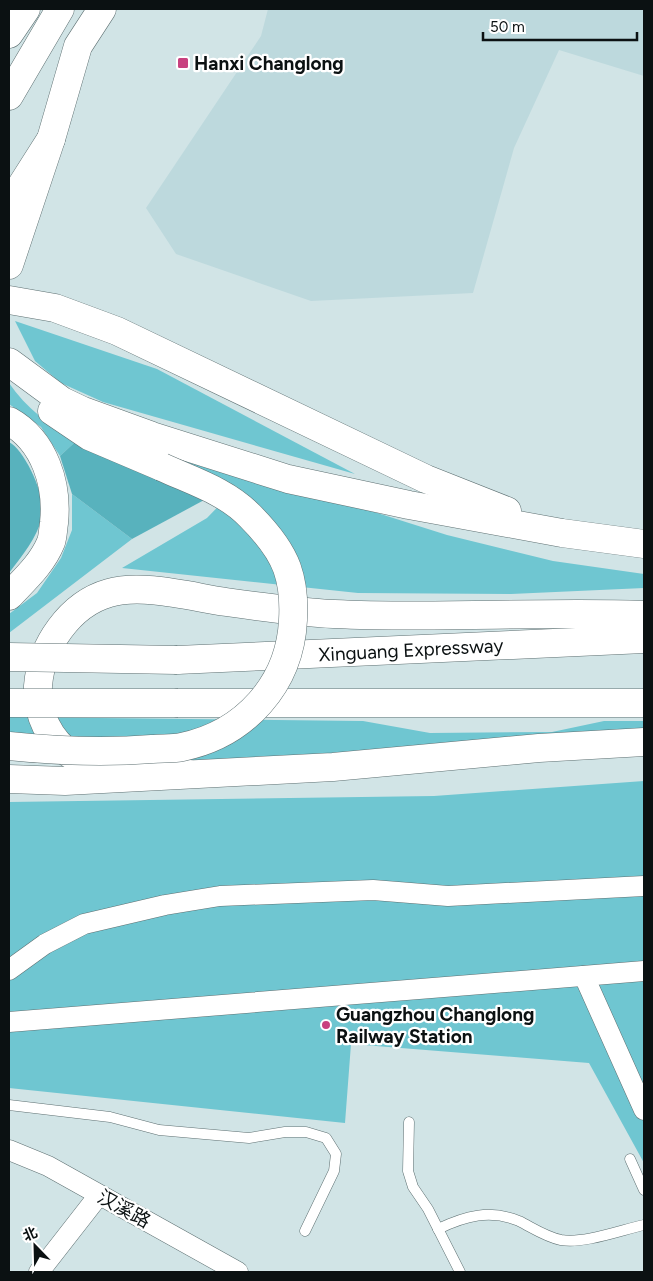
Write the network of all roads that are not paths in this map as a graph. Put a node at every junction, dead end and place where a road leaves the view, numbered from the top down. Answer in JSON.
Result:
{"nodes":[{"id":1,"x":26,"y":9,"type":"edge"},
{"id":2,"x":60,"y":9,"type":"edge"},
{"id":3,"x":102,"y":9,"type":"edge"},
{"id":4,"x":9,"y":34,"type":"edge"},
{"id":5,"x":9,"y":96,"type":"edge"},
{"id":6,"x":50,"y":139,"type":"junction"},
{"id":7,"x":9,"y":205,"type":"edge"},
{"id":8,"x":9,"y":265,"type":"edge"},
{"id":9,"x":9,"y":300,"type":"edge"},
{"id":10,"x":9,"y":363,"type":"edge"},
{"id":11,"x":9,"y":421,"type":"edge"},
{"id":12,"x":562,"y":533,"type":"junction"},
{"id":13,"x":644,"y":544,"type":"edge"},
{"id":14,"x":9,"y":596,"type":"edge"},
{"id":15,"x":644,"y":615,"type":"edge"},
{"id":16,"x":644,"y":639,"type":"edge"},
{"id":17,"x":9,"y":657,"type":"edge"},
{"id":18,"x":9,"y":703,"type":"edge"},
{"id":19,"x":644,"y":703,"type":"edge"},
{"id":20,"x":644,"y":742,"type":"edge"},
{"id":21,"x":9,"y":746,"type":"edge"},
{"id":22,"x":189,"y":774,"type":"junction"},
{"id":23,"x":9,"y":779,"type":"edge"},
{"id":24,"x":644,"y":886,"type":"edge"},
{"id":25,"x":9,"y":970,"type":"edge"},
{"id":26,"x":644,"y":971,"type":"edge"},
{"id":27,"x":584,"y":976,"type":"junction"},
{"id":28,"x":9,"y":1022,"type":"edge"},
{"id":29,"x":9,"y":1105,"type":"edge"},
{"id":30,"x":644,"y":1110,"type":"edge"},
{"id":31,"x":409,"y":1122,"type":"dead end"},
{"id":32,"x":9,"y":1150,"type":"edge"},
{"id":33,"x":630,"y":1159,"type":"dead end"},
{"id":34,"x":644,"y":1190,"type":"edge"},
{"id":35,"x":99,"y":1195,"type":"junction"},
{"id":36,"x":644,"y":1225,"type":"edge"},
{"id":37,"x":438,"y":1229,"type":"junction"},
{"id":38,"x":305,"y":1232,"type":"dead end"},
{"id":39,"x":39,"y":1272,"type":"edge"},
{"id":40,"x":238,"y":1272,"type":"edge"},
{"id":41,"x":460,"y":1272,"type":"edge"}],
"edges":[{"from":1,"to":4,"type":"main road"},
{"from":2,"to":5,"type":"main road"},
{"from":3,"to":6,"type":"main road"},
{"from":6,"to":7,"type":"main road"},
{"from":6,"to":8,"type":"main road"},
{"from":9,"to":12,"type":"main road"},
{"from":10,"to":12,"type":"main road"},
{"from":10,"to":21,"type":"main road","bridge":true},
{"from":11,"to":14,"type":"main road"},
{"from":12,"to":13,"type":"main road"},
{"from":15,"to":22,"type":"main road"},
{"from":16,"to":17,"type":"main road","name":"Xinguang Expressway","bridge":true},
{"from":18,"to":19,"type":"main road","bridge":true},
{"from":20,"to":22,"type":"main road"},
{"from":22,"to":23,"type":"main road"},
{"from":24,"to":25,"type":"street"},
{"from":26,"to":27,"type":"street"},
{"from":27,"to":28,"type":"street"},
{"from":27,"to":30,"type":"street"},
{"from":29,"to":38,"type":"lane"},
{"from":31,"to":37,"type":"lane"},
{"from":32,"to":35,"type":"street","name":"汉溪路"},
{"from":33,"to":34,"type":"lane"},
{"from":35,"to":39,"type":"street"},
{"from":35,"to":40,"type":"street","name":"汉溪路"},
{"from":36,"to":37,"type":"lane"},
{"from":37,"to":41,"type":"lane"}]}
